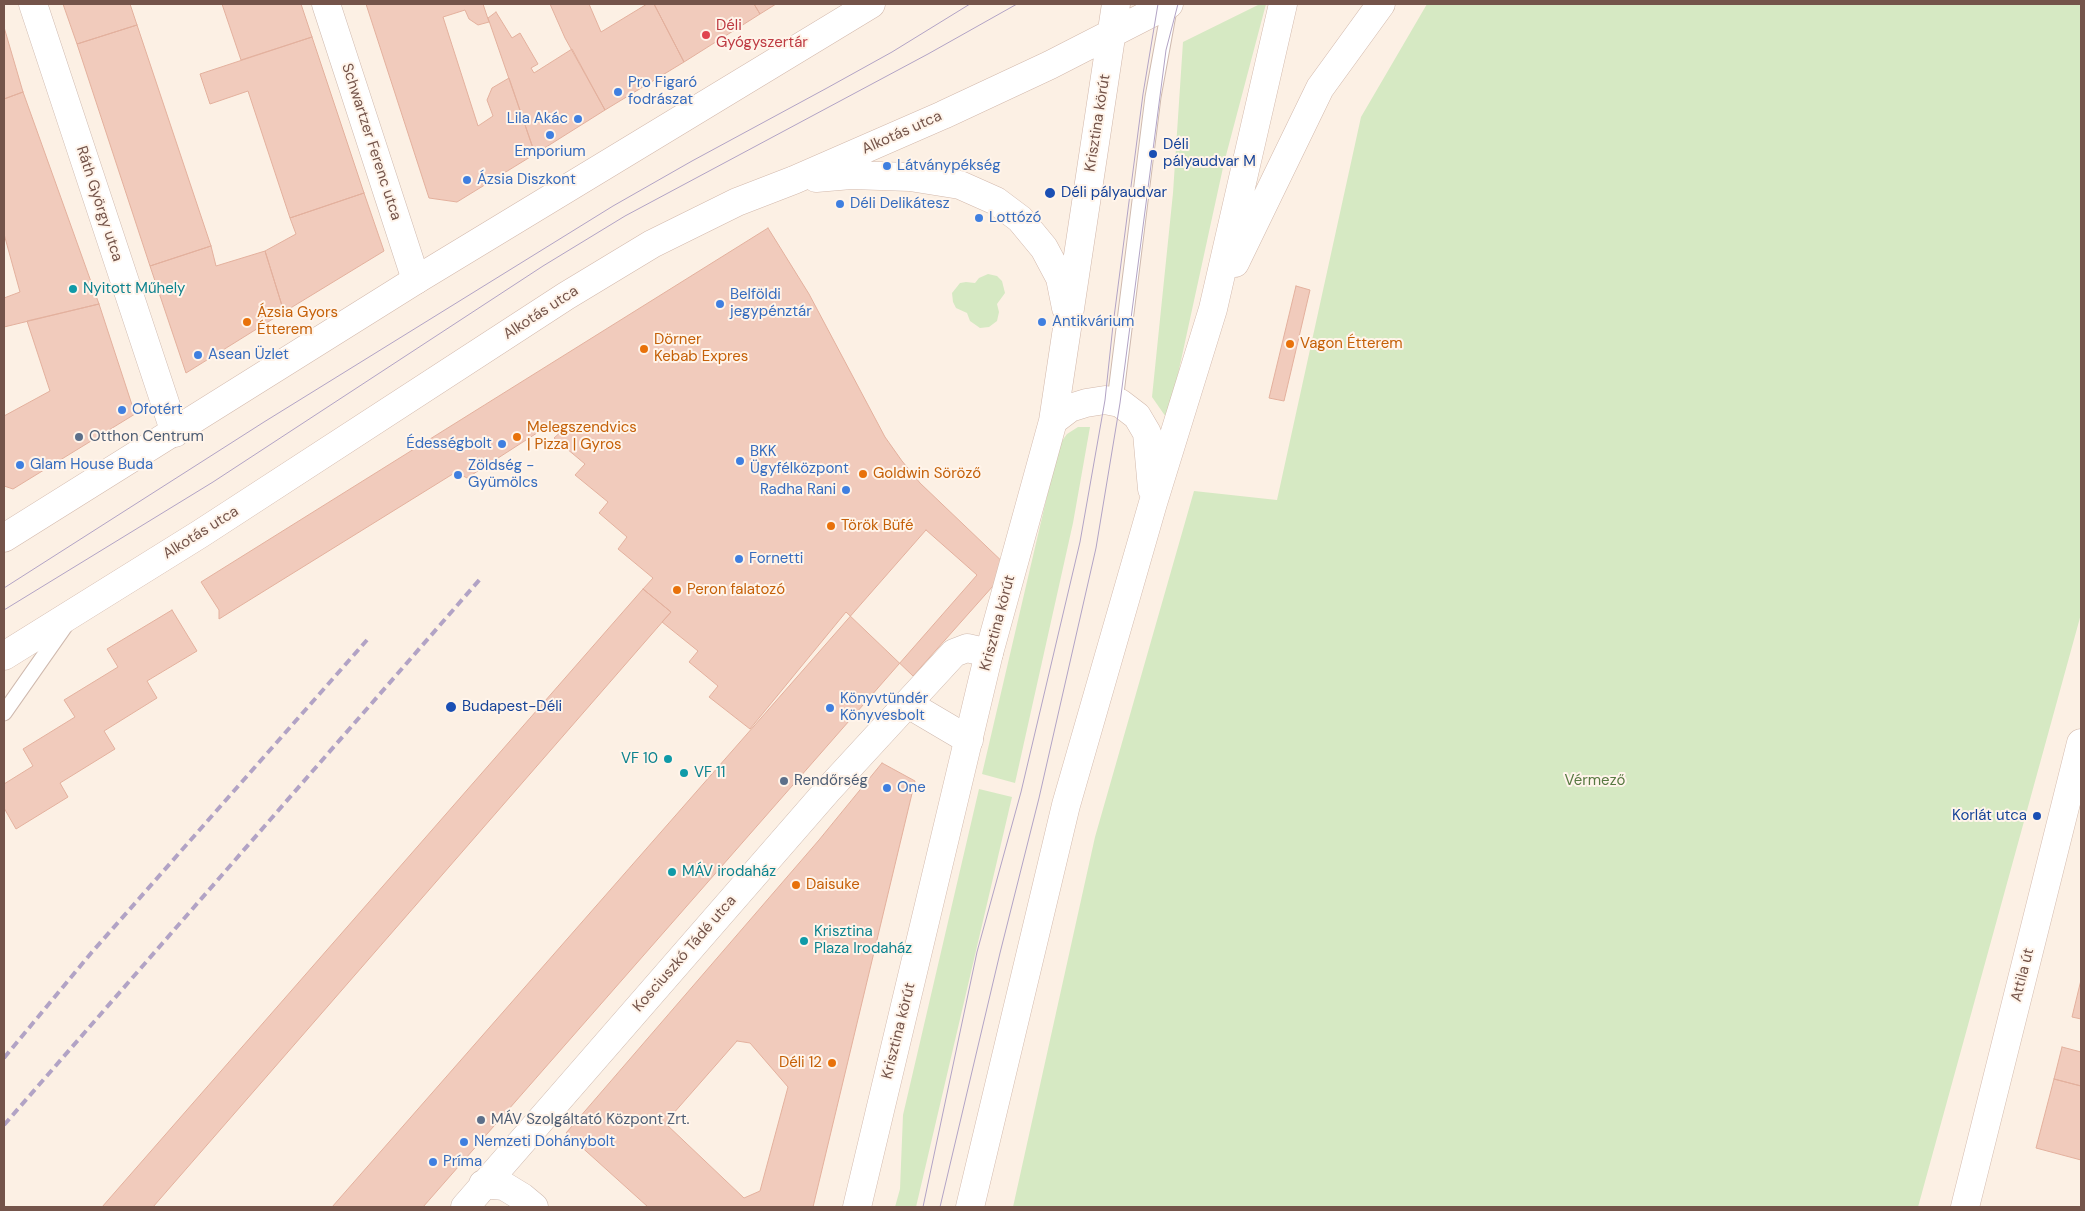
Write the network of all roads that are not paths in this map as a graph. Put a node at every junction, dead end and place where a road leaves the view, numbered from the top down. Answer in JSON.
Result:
{"nodes":[{"id":1,"x":34,"y":4,"type":"edge"},
{"id":2,"x":326,"y":4,"type":"edge"},
{"id":3,"x":871,"y":4,"type":"edge"},
{"id":4,"x":1117,"y":4,"type":"edge"},
{"id":5,"x":1170,"y":4,"type":"edge"},
{"id":6,"x":1283,"y":4,"type":"edge"},
{"id":7,"x":1381,"y":4,"type":"edge"},
{"id":8,"x":1112,"y":33,"type":"junction"},
{"id":9,"x":794,"y":180,"type":"junction"},
{"id":10,"x":416,"y":280,"type":"junction"},
{"id":11,"x":1213,"y":308,"type":"junction"},
{"id":12,"x":1069,"y":322,"type":"junction"},
{"id":13,"x":1115,"y":402,"type":"junction"},
{"id":14,"x":1053,"y":420,"type":"junction"},
{"id":15,"x":174,"y":433,"type":"junction"},
{"id":16,"x":1153,"y":503,"type":"junction"},
{"id":17,"x":4,"y":538,"type":"edge"},
{"id":18,"x":79,"y":608,"type":"junction"},
{"id":19,"x":8,"y":652,"type":"edge"},
{"id":20,"x":989,"y":653,"type":"junction"},
{"id":21,"x":908,"y":704,"type":"junction"},
{"id":22,"x":4,"y":713,"type":"edge"},
{"id":23,"x":969,"y":740,"type":"junction"},
{"id":24,"x":2081,"y":742,"type":"edge"},
{"id":25,"x":483,"y":1184,"type":"junction"},
{"id":26,"x":465,"y":1207,"type":"edge"},
{"id":27,"x":534,"y":1207,"type":"edge"},
{"id":28,"x":857,"y":1207,"type":"edge"},
{"id":29,"x":970,"y":1207,"type":"edge"},
{"id":30,"x":1965,"y":1207,"type":"edge"}],
"edges":[{"from":1,"to":15,"type":"street","name":"Ráth György utca"},
{"from":2,"to":10,"type":"street","name":"Schwartzer Ferenc utca"},
{"from":3,"to":10,"type":"street"},
{"from":4,"to":8,"type":"street","name":"Krisztina körút"},
{"from":5,"to":8,"type":"street"},
{"from":5,"to":13,"type":"lane"},
{"from":6,"to":11,"type":"street"},
{"from":7,"to":11,"type":"street"},
{"from":8,"to":9,"type":"street","name":"Alkotás utca"},
{"from":8,"to":12,"type":"street","name":"Krisztina körút"},
{"from":9,"to":12,"type":"street"},
{"from":9,"to":18,"type":"street","name":"Alkotás utca"},
{"from":10,"to":15,"type":"street"},
{"from":11,"to":16,"type":"street"},
{"from":12,"to":14,"type":"street","name":"Krisztina körút"},
{"from":13,"to":14,"type":"street"},
{"from":13,"to":16,"type":"street"},
{"from":14,"to":20,"type":"street","name":"Krisztina körút"},
{"from":15,"to":17,"type":"street"},
{"from":16,"to":29,"type":"street"},
{"from":18,"to":19,"type":"street","name":"Alkotás utca"},
{"from":18,"to":22,"type":"lane"},
{"from":20,"to":21,"type":"street","name":"Kosciuszkó Tádé utca"},
{"from":20,"to":23,"type":"street","name":"Krisztina körút"},
{"from":21,"to":23,"type":"street"},
{"from":21,"to":25,"type":"street","name":"Kosciuszkó Tádé utca"},
{"from":23,"to":28,"type":"street","name":"Krisztina körút"},
{"from":24,"to":30,"type":"street","name":"Attila út"},
{"from":25,"to":26,"type":"street","name":"Kosciuszkó Tádé utca"},
{"from":25,"to":27,"type":"street"}]}
